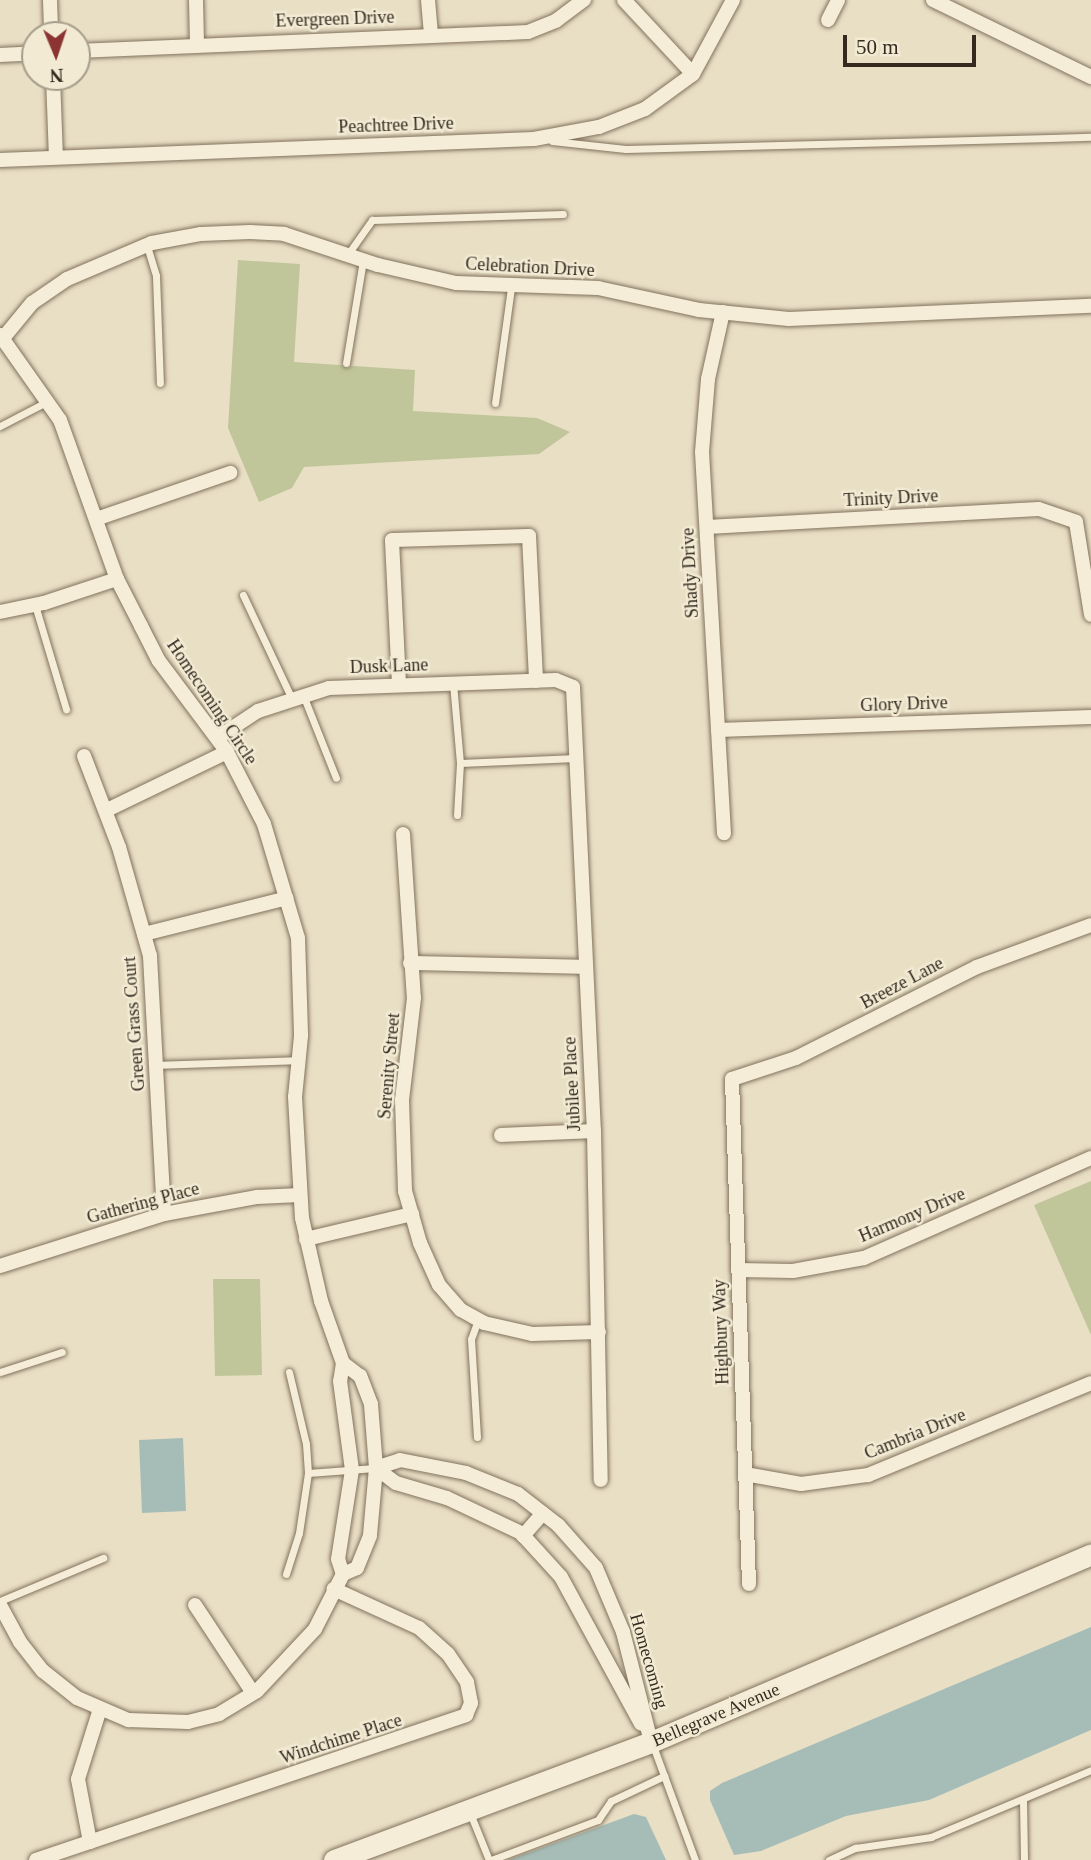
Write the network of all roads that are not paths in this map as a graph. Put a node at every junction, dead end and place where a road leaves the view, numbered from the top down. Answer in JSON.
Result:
{"nodes":[{"id":1,"x":50,"y":0,"type":"edge"},
{"id":2,"x":196,"y":0,"type":"edge"},
{"id":3,"x":428,"y":0,"type":"edge"},
{"id":4,"x":584,"y":0,"type":"edge"},
{"id":5,"x":624,"y":0,"type":"edge"},
{"id":6,"x":733,"y":0,"type":"edge"},
{"id":7,"x":838,"y":0,"type":"edge"},
{"id":8,"x":933,"y":0,"type":"edge"},
{"id":9,"x":828,"y":20,"type":"dead end"},
{"id":10,"x":51,"y":21,"type":"edge"},
{"id":11,"x":432,"y":35,"type":"junction"},
{"id":12,"x":197,"y":43,"type":"junction"},
{"id":13,"x":91,"y":50,"type":"edge"},
{"id":14,"x":21,"y":54,"type":"edge"},
{"id":15,"x":0,"y":55,"type":"edge"},
{"id":16,"x":693,"y":74,"type":"junction"},
{"id":17,"x":1091,"y":78,"type":"edge"},
{"id":18,"x":54,"y":91,"type":"edge"},
{"id":19,"x":1091,"y":137,"type":"edge"},
{"id":20,"x":534,"y":139,"type":"junction"},
{"id":21,"x":56,"y":157,"type":"junction"},
{"id":22,"x":0,"y":160,"type":"edge"},
{"id":23,"x":563,"y":214,"type":"dead end"},
{"id":24,"x":146,"y":245,"type":"junction"},
{"id":25,"x":348,"y":254,"type":"junction"},
{"id":26,"x":363,"y":259,"type":"junction"},
{"id":27,"x":511,"y":287,"type":"junction"},
{"id":28,"x":1091,"y":306,"type":"edge"},
{"id":29,"x":723,"y":312,"type":"junction"},
{"id":30,"x":2,"y":336,"type":"edge"},
{"id":31,"x":346,"y":363,"type":"dead end"},
{"id":32,"x":160,"y":383,"type":"dead end"},
{"id":33,"x":49,"y":401,"type":"junction"},
{"id":34,"x":495,"y":403,"type":"dead end"},
{"id":35,"x":0,"y":426,"type":"edge"},
{"id":36,"x":230,"y":473,"type":"dead end"},
{"id":37,"x":99,"y":518,"type":"junction"},
{"id":38,"x":706,"y":527,"type":"junction"},
{"id":39,"x":117,"y":579,"type":"junction"},
{"id":40,"x":243,"y":595,"type":"dead end"},
{"id":41,"x":35,"y":605,"type":"junction"},
{"id":42,"x":0,"y":612,"type":"edge"},
{"id":43,"x":1091,"y":615,"type":"edge"},
{"id":44,"x":536,"y":681,"type":"junction"},
{"id":45,"x":453,"y":683,"type":"junction"},
{"id":46,"x":399,"y":684,"type":"junction"},
{"id":47,"x":573,"y":687,"type":"joint"},
{"id":48,"x":298,"y":696,"type":"junction"},
{"id":49,"x":66,"y":709,"type":"dead end"},
{"id":50,"x":1091,"y":717,"type":"edge"},
{"id":51,"x":718,"y":730,"type":"junction"},
{"id":52,"x":217,"y":737,"type":"junction"},
{"id":53,"x":227,"y":752,"type":"junction"},
{"id":54,"x":84,"y":756,"type":"dead end"},
{"id":55,"x":576,"y":758,"type":"junction"},
{"id":56,"x":460,"y":763,"type":"junction"},
{"id":57,"x":336,"y":778,"type":"dead end"},
{"id":58,"x":107,"y":810,"type":"junction"},
{"id":59,"x":457,"y":814,"type":"dead end"},
{"id":60,"x":724,"y":833,"type":"dead end"},
{"id":61,"x":403,"y":834,"type":"dead end"},
{"id":62,"x":287,"y":898,"type":"junction"},
{"id":63,"x":1091,"y":925,"type":"edge"},
{"id":64,"x":144,"y":934,"type":"junction"},
{"id":65,"x":410,"y":963,"type":"junction"},
{"id":66,"x":584,"y":967,"type":"junction"},
{"id":67,"x":300,"y":1059,"type":"junction"},
{"id":68,"x":158,"y":1065,"type":"junction"},
{"id":69,"x":732,"y":1079,"type":"joint"},
{"id":70,"x":594,"y":1131,"type":"junction"},
{"id":71,"x":501,"y":1136,"type":"dead end"},
{"id":72,"x":1091,"y":1158,"type":"edge"},
{"id":73,"x":300,"y":1195,"type":"junction"},
{"id":74,"x":164,"y":1214,"type":"junction"},
{"id":75,"x":412,"y":1214,"type":"junction"},
{"id":76,"x":306,"y":1239,"type":"junction"},
{"id":77,"x":0,"y":1266,"type":"edge"},
{"id":78,"x":738,"y":1270,"type":"junction"},
{"id":79,"x":478,"y":1320,"type":"junction"},
{"id":80,"x":598,"y":1332,"type":"junction"},
{"id":81,"x":62,"y":1352,"type":"dead end"},
{"id":82,"x":343,"y":1363,"type":"junction"},
{"id":83,"x":0,"y":1372,"type":"edge"},
{"id":84,"x":289,"y":1372,"type":"dead end"},
{"id":85,"x":1091,"y":1383,"type":"edge"},
{"id":86,"x":477,"y":1437,"type":"dead end"},
{"id":87,"x":376,"y":1468,"type":"junction"},
{"id":88,"x":352,"y":1470,"type":"junction"},
{"id":89,"x":308,"y":1473,"type":"junction"},
{"id":90,"x":746,"y":1474,"type":"junction"},
{"id":91,"x":601,"y":1480,"type":"dead end"},
{"id":92,"x":543,"y":1513,"type":"junction"},
{"id":93,"x":523,"y":1536,"type":"junction"},
{"id":94,"x":1091,"y":1554,"type":"edge"},
{"id":95,"x":103,"y":1558,"type":"dead end"},
{"id":96,"x":286,"y":1574,"type":"dead end"},
{"id":97,"x":344,"y":1574,"type":"junction"},
{"id":98,"x":749,"y":1584,"type":"dead end"},
{"id":99,"x":334,"y":1589,"type":"junction"},
{"id":100,"x":0,"y":1603,"type":"edge"},
{"id":101,"x":195,"y":1605,"type":"dead end"},
{"id":102,"x":253,"y":1693,"type":"junction"},
{"id":103,"x":100,"y":1709,"type":"junction"},
{"id":104,"x":652,"y":1742,"type":"junction"},
{"id":105,"x":1091,"y":1770,"type":"edge"},
{"id":106,"x":664,"y":1776,"type":"junction"},
{"id":107,"x":1023,"y":1801,"type":"junction"},
{"id":108,"x":468,"y":1809,"type":"junction"},
{"id":109,"x":90,"y":1842,"type":"junction"},
{"id":110,"x":36,"y":1860,"type":"edge"},
{"id":111,"x":334,"y":1860,"type":"edge"},
{"id":112,"x":490,"y":1860,"type":"edge"},
{"id":113,"x":695,"y":1860,"type":"edge"},
{"id":114,"x":828,"y":1860,"type":"edge"},
{"id":115,"x":1024,"y":1860,"type":"edge"}],
"edges":[{"from":1,"to":10,"type":"street"},
{"from":2,"to":12,"type":"street"},
{"from":3,"to":11,"type":"street"},
{"from":4,"to":11,"type":"street","name":"Evergreen Drive"},
{"from":5,"to":16,"type":"street"},
{"from":6,"to":16,"type":"street","name":"Peachtree Drive"},
{"from":7,"to":9,"type":"street"},
{"from":8,"to":17,"type":"street"},
{"from":11,"to":12,"type":"street","name":"Evergreen Drive"},
{"from":12,"to":13,"type":"street","name":"Evergreen Drive"},
{"from":14,"to":15,"type":"street"},
{"from":16,"to":20,"type":"street","name":"Peachtree Drive"},
{"from":18,"to":21,"type":"street"},
{"from":19,"to":20,"type":"lane"},
{"from":20,"to":21,"type":"street","name":"Peachtree Drive"},
{"from":21,"to":22,"type":"street","name":"Peachtree Drive"},
{"from":23,"to":25,"type":"lane"},
{"from":24,"to":25,"type":"street","name":"Celebration Drive"},
{"from":24,"to":30,"type":"street","name":"Celebration Drive"},
{"from":24,"to":32,"type":"lane"},
{"from":25,"to":26,"type":"street","name":"Celebration Drive"},
{"from":26,"to":27,"type":"street","name":"Celebration Drive"},
{"from":26,"to":31,"type":"lane"},
{"from":27,"to":29,"type":"street","name":"Celebration Drive"},
{"from":27,"to":34,"type":"lane"},
{"from":28,"to":29,"type":"street","name":"Celebration Drive"},
{"from":29,"to":38,"type":"street","name":"Shady Drive"},
{"from":30,"to":33,"type":"street","name":"Homecoming Circle"},
{"from":33,"to":35,"type":"lane"},
{"from":33,"to":37,"type":"street","name":"Homecoming Circle"},
{"from":36,"to":37,"type":"street"},
{"from":37,"to":39,"type":"street","name":"Homecoming Circle"},
{"from":38,"to":43,"type":"street","name":"Trinity Drive"},
{"from":38,"to":51,"type":"street","name":"Shady Drive"},
{"from":39,"to":41,"type":"street"},
{"from":39,"to":52,"type":"street","name":"Homecoming Circle"},
{"from":40,"to":48,"type":"lane"},
{"from":41,"to":42,"type":"street"},
{"from":41,"to":49,"type":"lane"},
{"from":44,"to":45,"type":"street","name":"Dusk Lane"},
{"from":44,"to":46,"type":"street"},
{"from":44,"to":47,"type":"street","name":"Dusk Lane"},
{"from":45,"to":46,"type":"street","name":"Dusk Lane"},
{"from":45,"to":56,"type":"lane"},
{"from":46,"to":48,"type":"street","name":"Dusk Lane"},
{"from":47,"to":55,"type":"street","name":"Jubilee Place"},
{"from":48,"to":52,"type":"street","name":"Dusk Lane"},
{"from":48,"to":57,"type":"lane"},
{"from":50,"to":51,"type":"street","name":"Glory Drive"},
{"from":51,"to":60,"type":"street","name":"Shady Drive"},
{"from":52,"to":53,"type":"street","name":"Homecoming Circle"},
{"from":53,"to":58,"type":"street"},
{"from":53,"to":62,"type":"street","name":"Homecoming Circle"},
{"from":54,"to":58,"type":"street","name":"Green Grass Court"},
{"from":55,"to":56,"type":"lane"},
{"from":55,"to":66,"type":"street","name":"Jubilee Place"},
{"from":56,"to":59,"type":"lane"},
{"from":58,"to":64,"type":"street","name":"Green Grass Court"},
{"from":61,"to":65,"type":"street","name":"Serenity Street"},
{"from":62,"to":64,"type":"street"},
{"from":62,"to":67,"type":"street","name":"Homecoming Circle"},
{"from":63,"to":69,"type":"street","name":"Breeze Lane"},
{"from":64,"to":68,"type":"street","name":"Green Grass Court"},
{"from":65,"to":66,"type":"street"},
{"from":65,"to":75,"type":"street","name":"Serenity Street"},
{"from":66,"to":70,"type":"street","name":"Jubilee Place"},
{"from":67,"to":68,"type":"lane"},
{"from":67,"to":73,"type":"street","name":"Homecoming Circle"},
{"from":68,"to":74,"type":"street","name":"Green Grass Court"},
{"from":69,"to":78,"type":"street","name":"Highbury Way"},
{"from":70,"to":71,"type":"street"},
{"from":70,"to":80,"type":"street","name":"Jubilee Place"},
{"from":72,"to":78,"type":"street","name":"Harmony Drive"},
{"from":73,"to":74,"type":"street","name":"Gathering Place"},
{"from":73,"to":76,"type":"street","name":"Homecoming Circle"},
{"from":74,"to":77,"type":"street","name":"Gathering Place"},
{"from":75,"to":76,"type":"street"},
{"from":75,"to":79,"type":"street","name":"Serenity Street"},
{"from":76,"to":82,"type":"street","name":"Homecoming Circle"},
{"from":78,"to":90,"type":"street","name":"Highbury Way"},
{"from":79,"to":80,"type":"street","name":"Serenity Street"},
{"from":79,"to":86,"type":"lane"},
{"from":80,"to":91,"type":"street","name":"Jubilee Place"},
{"from":81,"to":83,"type":"lane"},
{"from":82,"to":87,"type":"street","name":"Homecoming Circle"},
{"from":82,"to":88,"type":"street","name":"Homecoming Circle"},
{"from":84,"to":89,"type":"lane"},
{"from":85,"to":90,"type":"street","name":"Cambria Drive"},
{"from":87,"to":88,"type":"lane"},
{"from":87,"to":92,"type":"street","name":"Homecoming"},
{"from":87,"to":93,"type":"street","name":"Homecoming"},
{"from":87,"to":97,"type":"street","name":"Homecoming Circle"},
{"from":88,"to":89,"type":"lane"},
{"from":88,"to":97,"type":"street","name":"Homecoming Circle"},
{"from":89,"to":96,"type":"lane"},
{"from":90,"to":98,"type":"street","name":"Highbury Way"},
{"from":92,"to":93,"type":"street"},
{"from":92,"to":104,"type":"street","name":"Homecoming"},
{"from":93,"to":104,"type":"street","name":"Homecoming"},
{"from":94,"to":104,"type":"main road","name":"Bellegrave Avenue"},
{"from":95,"to":100,"type":"lane"},
{"from":97,"to":99,"type":"street","name":"Homecoming Circle"},
{"from":99,"to":102,"type":"street","name":"Homecoming Circle"},
{"from":99,"to":109,"type":"street","name":"Windchime Place"},
{"from":100,"to":103,"type":"street","name":"Homecoming Circle"},
{"from":101,"to":102,"type":"street"},
{"from":102,"to":103,"type":"street","name":"Homecoming Circle"},
{"from":103,"to":109,"type":"street"},
{"from":104,"to":106,"type":"lane"},
{"from":104,"to":108,"type":"main road","name":"Bellegrave Avenue"},
{"from":105,"to":107,"type":"lane"},
{"from":106,"to":112,"type":"lane"},
{"from":106,"to":113,"type":"lane"},
{"from":107,"to":114,"type":"lane"},
{"from":107,"to":115,"type":"lane"},
{"from":108,"to":111,"type":"main road","name":"Bellegrave Avenue"},
{"from":108,"to":112,"type":"lane"},
{"from":109,"to":110,"type":"street","name":"Windchime Place"}]}
